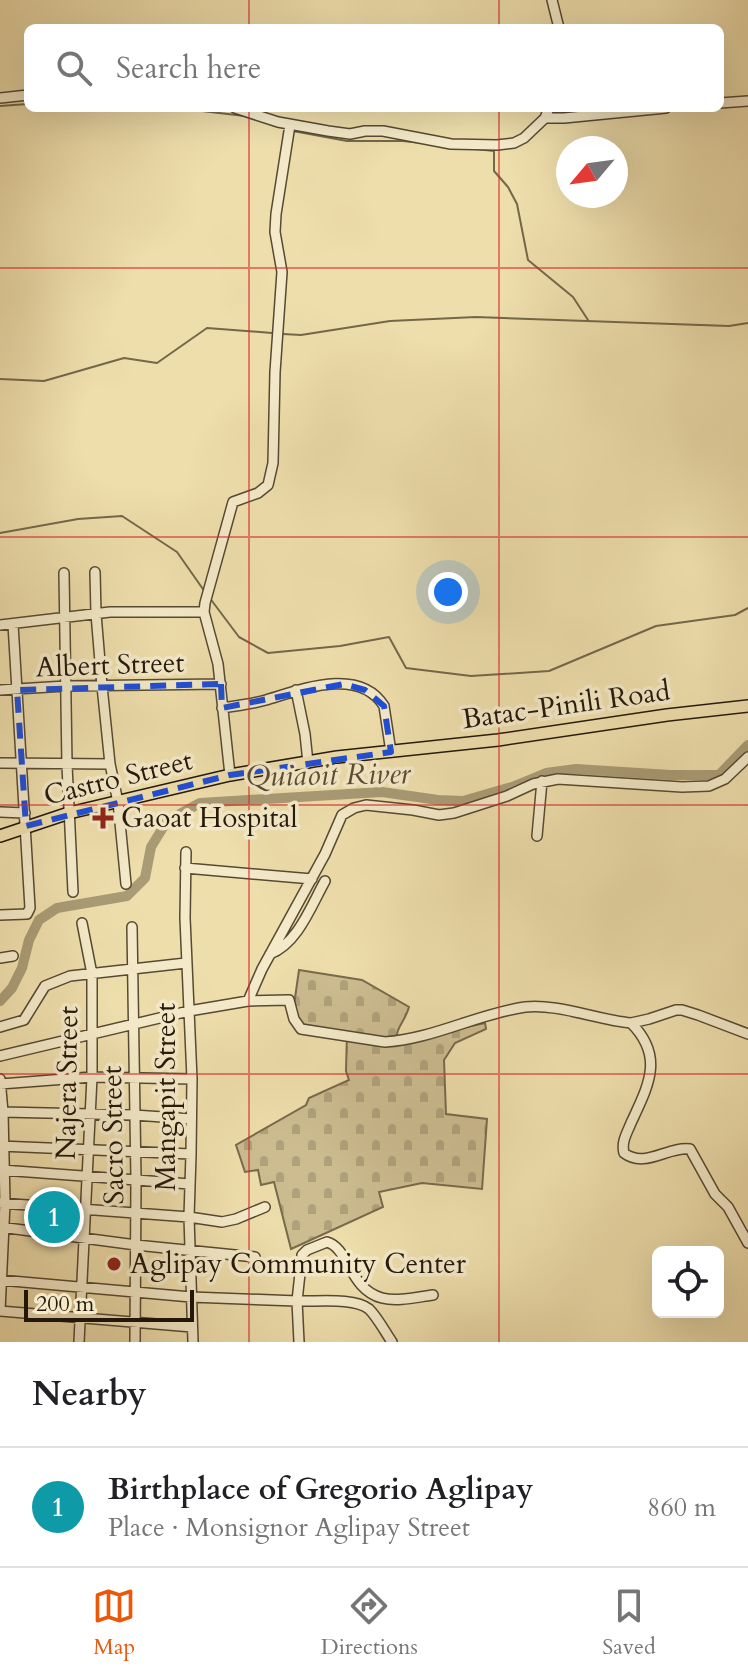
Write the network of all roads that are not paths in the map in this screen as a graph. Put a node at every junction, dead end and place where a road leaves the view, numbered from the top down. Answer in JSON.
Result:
{"nodes":[{"id":1,"x":552,"y":0,"type":"edge"},
{"id":2,"x":558,"y":24,"type":"edge"},
{"id":3,"x":24,"y":95,"type":"edge"},
{"id":4,"x":0,"y":98,"type":"edge"},
{"id":5,"x":748,"y":101,"type":"edge"},
{"id":6,"x":724,"y":103,"type":"edge"},
{"id":7,"x":246,"y":112,"type":"edge"},
{"id":8,"x":625,"y":112,"type":"edge"},
{"id":9,"x":547,"y":113,"type":"edge"},
{"id":10,"x":290,"y":128,"type":"junction"},
{"id":11,"x":95,"y":572,"type":"dead end"},
{"id":12,"x":64,"y":573,"type":"dead end"},
{"id":13,"x":204,"y":612,"type":"junction"},
{"id":14,"x":96,"y":614,"type":"junction"},
{"id":15,"x":65,"y":618,"type":"junction"},
{"id":16,"x":13,"y":624,"type":"junction"},
{"id":17,"x":0,"y":625,"type":"edge"},
{"id":18,"x":221,"y":684,"type":"junction"},
{"id":19,"x":66,"y":686,"type":"junction"},
{"id":20,"x":102,"y":686,"type":"junction"},
{"id":21,"x":0,"y":690,"type":"edge"},
{"id":22,"x":17,"y":690,"type":"junction"},
{"id":23,"x":296,"y":690,"type":"junction"},
{"id":24,"x":748,"y":706,"type":"edge"},
{"id":25,"x":222,"y":708,"type":"junction"},
{"id":26,"x":391,"y":752,"type":"junction"},
{"id":27,"x":748,"y":757,"type":"edge"},
{"id":28,"x":0,"y":763,"type":"edge"},
{"id":29,"x":308,"y":763,"type":"junction"},
{"id":30,"x":21,"y":764,"type":"junction"},
{"id":31,"x":110,"y":764,"type":"junction"},
{"id":32,"x":67,"y":765,"type":"junction"},
{"id":33,"x":230,"y":775,"type":"junction"},
{"id":34,"x":542,"y":781,"type":"junction"},
{"id":35,"x":118,"y":802,"type":"junction"},
{"id":36,"x":0,"y":812,"type":"edge"},
{"id":37,"x":25,"y":813,"type":"junction"},
{"id":38,"x":69,"y":813,"type":"junction"},
{"id":39,"x":26,"y":826,"type":"junction"},
{"id":40,"x":0,"y":836,"type":"edge"},
{"id":41,"x":537,"y":836,"type":"dead end"},
{"id":42,"x":186,"y":852,"type":"dead end"},
{"id":43,"x":185,"y":868,"type":"junction"},
{"id":44,"x":312,"y":879,"type":"junction"},
{"id":45,"x":325,"y":881,"type":"dead end"},
{"id":46,"x":126,"y":884,"type":"dead end"},
{"id":47,"x":73,"y":892,"type":"dead end"},
{"id":48,"x":0,"y":915,"type":"edge"},
{"id":49,"x":82,"y":923,"type":"dead end"},
{"id":50,"x":132,"y":927,"type":"dead end"},
{"id":51,"x":270,"y":954,"type":"junction"},
{"id":52,"x":13,"y":956,"type":"dead end"},
{"id":53,"x":0,"y":958,"type":"edge"},
{"id":54,"x":186,"y":963,"type":"junction"},
{"id":55,"x":133,"y":969,"type":"junction"},
{"id":56,"x":92,"y":974,"type":"junction"},
{"id":57,"x":248,"y":1001,"type":"junction"},
{"id":58,"x":189,"y":1011,"type":"junction"},
{"id":59,"x":631,"y":1023,"type":"junction"},
{"id":60,"x":134,"y":1025,"type":"junction"},
{"id":61,"x":2,"y":1026,"type":"edge"},
{"id":62,"x":748,"y":1034,"type":"edge"},
{"id":63,"x":92,"y":1035,"type":"junction"},
{"id":64,"x":0,"y":1056,"type":"edge"},
{"id":65,"x":92,"y":1077,"type":"junction"},
{"id":66,"x":135,"y":1078,"type":"junction"},
{"id":67,"x":192,"y":1079,"type":"junction"},
{"id":68,"x":0,"y":1082,"type":"edge"},
{"id":69,"x":3,"y":1112,"type":"junction"},
{"id":70,"x":90,"y":1114,"type":"junction"},
{"id":71,"x":134,"y":1115,"type":"junction"},
{"id":72,"x":191,"y":1119,"type":"junction"},
{"id":73,"x":2,"y":1146,"type":"edge"},
{"id":74,"x":89,"y":1150,"type":"junction"},
{"id":75,"x":136,"y":1152,"type":"junction"},
{"id":76,"x":191,"y":1154,"type":"junction"},
{"id":77,"x":2,"y":1170,"type":"edge"},
{"id":78,"x":87,"y":1177,"type":"junction"},
{"id":79,"x":136,"y":1179,"type":"junction"},
{"id":80,"x":190,"y":1184,"type":"junction"},
{"id":81,"x":3,"y":1203,"type":"edge"},
{"id":82,"x":265,"y":1207,"type":"dead end"},
{"id":83,"x":86,"y":1209,"type":"junction"},
{"id":84,"x":136,"y":1213,"type":"junction"},
{"id":85,"x":189,"y":1217,"type":"junction"},
{"id":86,"x":2,"y":1228,"type":"edge"},
{"id":87,"x":84,"y":1237,"type":"junction"},
{"id":88,"x":748,"y":1243,"type":"edge"},
{"id":89,"x":136,"y":1245,"type":"junction"},
{"id":90,"x":189,"y":1249,"type":"junction"},
{"id":91,"x":255,"y":1257,"type":"dead end"},
{"id":92,"x":1,"y":1280,"type":"edge"},
{"id":93,"x":82,"y":1288,"type":"junction"},
{"id":94,"x":135,"y":1292,"type":"junction"},
{"id":95,"x":433,"y":1295,"type":"dead end"},
{"id":96,"x":191,"y":1297,"type":"junction"},
{"id":97,"x":297,"y":1301,"type":"junction"},
{"id":98,"x":0,"y":1311,"type":"edge"},
{"id":99,"x":80,"y":1318,"type":"junction"},
{"id":100,"x":136,"y":1321,"type":"junction"},
{"id":101,"x":192,"y":1327,"type":"junction"},
{"id":102,"x":79,"y":1342,"type":"edge"},
{"id":103,"x":135,"y":1342,"type":"edge"},
{"id":104,"x":193,"y":1342,"type":"edge"},
{"id":105,"x":299,"y":1342,"type":"edge"},
{"id":106,"x":392,"y":1342,"type":"edge"}],
"edges":[{"from":1,"to":2,"type":"street"},
{"from":3,"to":4,"type":"street"},
{"from":5,"to":6,"type":"street"},
{"from":7,"to":10,"type":"street"},
{"from":8,"to":9,"type":"street"},
{"from":9,"to":10,"type":"street"},
{"from":10,"to":13,"type":"street"},
{"from":11,"to":14,"type":"street"},
{"from":12,"to":15,"type":"street"},
{"from":13,"to":14,"type":"street"},
{"from":13,"to":18,"type":"street"},
{"from":14,"to":15,"type":"street"},
{"from":14,"to":20,"type":"street"},
{"from":15,"to":16,"type":"street"},
{"from":15,"to":19,"type":"street"},
{"from":16,"to":17,"type":"street"},
{"from":16,"to":22,"type":"street"},
{"from":18,"to":20,"type":"street","name":"Albert Street"},
{"from":18,"to":25,"type":"street"},
{"from":19,"to":20,"type":"street","name":"Albert Street"},
{"from":19,"to":22,"type":"street","name":"Albert Street"},
{"from":19,"to":32,"type":"street"},
{"from":20,"to":31,"type":"street"},
{"from":21,"to":22,"type":"street","name":"Albert Street"},
{"from":22,"to":30,"type":"street"},
{"from":23,"to":25,"type":"street"},
{"from":23,"to":26,"type":"street"},
{"from":23,"to":29,"type":"street"},
{"from":24,"to":26,"type":"main road","name":"Batac-Pinili Road"},
{"from":25,"to":33,"type":"street"},
{"from":26,"to":29,"type":"main road","name":"Castro Street"},
{"from":27,"to":34,"type":"street"},
{"from":28,"to":30,"type":"street"},
{"from":29,"to":33,"type":"main road","name":"Castro Street"},
{"from":30,"to":32,"type":"street"},
{"from":30,"to":37,"type":"street"},
{"from":31,"to":32,"type":"street"},
{"from":31,"to":35,"type":"street"},
{"from":32,"to":38,"type":"street"},
{"from":33,"to":35,"type":"main road","name":"Castro Street"},
{"from":34,"to":41,"type":"street"},
{"from":34,"to":44,"type":"street"},
{"from":35,"to":38,"type":"main road","name":"Castro Street"},
{"from":35,"to":46,"type":"street"},
{"from":36,"to":37,"type":"street"},
{"from":37,"to":39,"type":"street"},
{"from":38,"to":39,"type":"main road","name":"Castro Street"},
{"from":38,"to":47,"type":"street"},
{"from":39,"to":40,"type":"main road","name":"Castro Street"},
{"from":39,"to":48,"type":"street"},
{"from":42,"to":43,"type":"street","name":"Mangapit Street"},
{"from":43,"to":44,"type":"street"},
{"from":43,"to":54,"type":"street","name":"Mangapit Street"},
{"from":44,"to":51,"type":"street"},
{"from":45,"to":51,"type":"street"},
{"from":49,"to":56,"type":"street","name":"Najera Street"},
{"from":50,"to":55,"type":"street","name":"Sacro Street"},
{"from":51,"to":57,"type":"street"},
{"from":52,"to":53,"type":"street"},
{"from":54,"to":55,"type":"street"},
{"from":54,"to":58,"type":"street","name":"Mangapit Street"},
{"from":55,"to":56,"type":"street"},
{"from":55,"to":60,"type":"street","name":"Sacro Street"},
{"from":56,"to":61,"type":"street"},
{"from":56,"to":63,"type":"street","name":"Najera Street"},
{"from":57,"to":58,"type":"street"},
{"from":57,"to":59,"type":"street"},
{"from":58,"to":60,"type":"street"},
{"from":58,"to":67,"type":"street","name":"Mangapit Street"},
{"from":59,"to":62,"type":"street"},
{"from":59,"to":88,"type":"street"},
{"from":60,"to":63,"type":"street"},
{"from":60,"to":66,"type":"street","name":"Sacro Street"},
{"from":63,"to":64,"type":"street"},
{"from":63,"to":65,"type":"street","name":"Najera Street"},
{"from":65,"to":66,"type":"street"},
{"from":65,"to":68,"type":"street"},
{"from":65,"to":70,"type":"street","name":"Najera Street"},
{"from":66,"to":67,"type":"street"},
{"from":66,"to":71,"type":"street","name":"Sacro Street"},
{"from":67,"to":72,"type":"street","name":"Mangapit Street"},
{"from":68,"to":69,"type":"street"},
{"from":69,"to":70,"type":"street"},
{"from":69,"to":73,"type":"street"},
{"from":70,"to":71,"type":"street"},
{"from":70,"to":74,"type":"street","name":"Najera Street"},
{"from":71,"to":72,"type":"street"},
{"from":71,"to":75,"type":"street","name":"Sacro Street"},
{"from":72,"to":76,"type":"street","name":"Mangapit Street"},
{"from":73,"to":74,"type":"street"},
{"from":73,"to":77,"type":"street"},
{"from":74,"to":75,"type":"street"},
{"from":74,"to":78,"type":"street","name":"Najera Street"},
{"from":75,"to":76,"type":"street"},
{"from":75,"to":79,"type":"street","name":"Sacro Street"},
{"from":76,"to":80,"type":"street","name":"Mangapit Street"},
{"from":77,"to":78,"type":"street"},
{"from":77,"to":81,"type":"street"},
{"from":78,"to":79,"type":"street"},
{"from":78,"to":83,"type":"street","name":"Najera Street"},
{"from":79,"to":80,"type":"street"},
{"from":79,"to":84,"type":"street","name":"Sacro Street"},
{"from":80,"to":85,"type":"street","name":"Mangapit Street"},
{"from":81,"to":83,"type":"street"},
{"from":81,"to":86,"type":"street"},
{"from":82,"to":85,"type":"street"},
{"from":83,"to":84,"type":"street"},
{"from":83,"to":87,"type":"street","name":"Najera Street"},
{"from":84,"to":85,"type":"street"},
{"from":84,"to":89,"type":"street","name":"Sacro Street"},
{"from":85,"to":90,"type":"street","name":"Mangapit Street"},
{"from":86,"to":87,"type":"street"},
{"from":86,"to":92,"type":"street"},
{"from":87,"to":89,"type":"street"},
{"from":87,"to":93,"type":"street","name":"Najera Street"},
{"from":89,"to":90,"type":"street"},
{"from":89,"to":94,"type":"street","name":"Sacro Street"},
{"from":90,"to":91,"type":"street"},
{"from":90,"to":96,"type":"street","name":"Mangapit Street"},
{"from":92,"to":93,"type":"street"},
{"from":92,"to":98,"type":"street"},
{"from":93,"to":94,"type":"street"},
{"from":93,"to":99,"type":"street","name":"Najera Street"},
{"from":94,"to":96,"type":"street"},
{"from":94,"to":100,"type":"street","name":"Sacro Street"},
{"from":95,"to":97,"type":"street"},
{"from":96,"to":97,"type":"street"},
{"from":96,"to":101,"type":"street","name":"Mangapit Street"},
{"from":97,"to":105,"type":"street"},
{"from":97,"to":106,"type":"street"},
{"from":98,"to":99,"type":"street"},
{"from":99,"to":100,"type":"street"},
{"from":99,"to":102,"type":"street","name":"Najera Street"},
{"from":100,"to":101,"type":"street"},
{"from":100,"to":103,"type":"street","name":"Sacro Street"},
{"from":101,"to":104,"type":"street","name":"Mangapit Street"}]}
